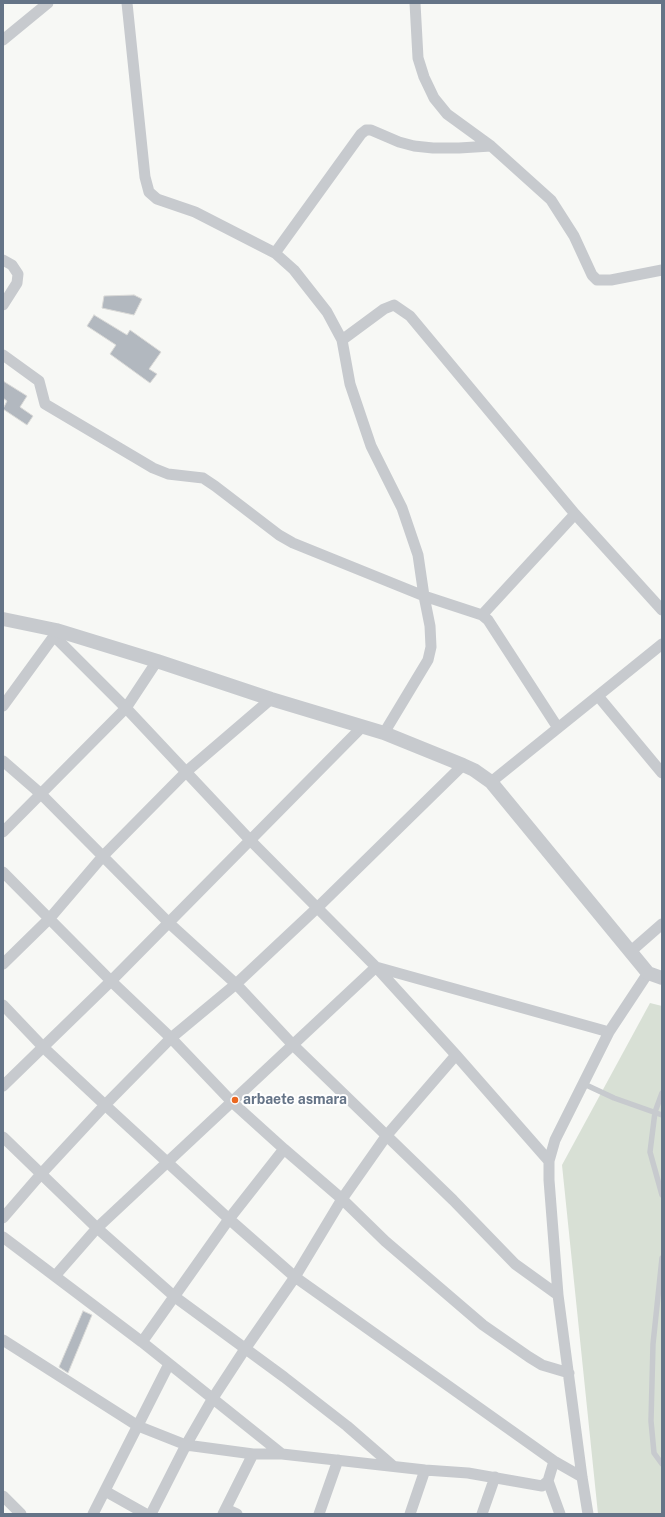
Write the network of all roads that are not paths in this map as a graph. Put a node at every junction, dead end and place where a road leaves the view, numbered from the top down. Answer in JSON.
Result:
{"nodes":[{"id":1,"x":48,"y":3,"type":"edge"},
{"id":2,"x":127,"y":3,"type":"edge"},
{"id":3,"x":415,"y":3,"type":"edge"},
{"id":4,"x":3,"y":40,"type":"edge"},
{"id":5,"x":491,"y":146,"type":"junction"},
{"id":6,"x":275,"y":252,"type":"junction"},
{"id":7,"x":3,"y":260,"type":"edge"},
{"id":8,"x":662,"y":270,"type":"edge"},
{"id":9,"x":3,"y":305,"type":"edge"},
{"id":10,"x":342,"y":340,"type":"junction"},
{"id":11,"x":3,"y":355,"type":"edge"},
{"id":12,"x":575,"y":514,"type":"junction"},
{"id":13,"x":424,"y":596,"type":"junction"},
{"id":14,"x":662,"y":610,"type":"edge"},
{"id":15,"x":482,"y":615,"type":"junction"},
{"id":16,"x":3,"y":619,"type":"edge"},
{"id":17,"x":55,"y":633,"type":"junction"},
{"id":18,"x":662,"y":644,"type":"edge"},
{"id":19,"x":157,"y":661,"type":"junction"},
{"id":20,"x":598,"y":696,"type":"junction"},
{"id":21,"x":271,"y":699,"type":"junction"},
{"id":22,"x":3,"y":706,"type":"edge"},
{"id":23,"x":126,"y":708,"type":"junction"},
{"id":24,"x":363,"y":726,"type":"junction"},
{"id":25,"x":558,"y":728,"type":"junction"},
{"id":26,"x":384,"y":733,"type":"junction"},
{"id":27,"x":3,"y":761,"type":"edge"},
{"id":28,"x":463,"y":765,"type":"junction"},
{"id":29,"x":187,"y":771,"type":"junction"},
{"id":30,"x":662,"y":773,"type":"edge"},
{"id":31,"x":491,"y":782,"type":"junction"},
{"id":32,"x":41,"y":794,"type":"junction"},
{"id":33,"x":3,"y":832,"type":"edge"},
{"id":34,"x":250,"y":840,"type":"junction"},
{"id":35,"x":103,"y":856,"type":"junction"},
{"id":36,"x":3,"y":872,"type":"edge"},
{"id":37,"x":317,"y":908,"type":"junction"},
{"id":38,"x":50,"y":918,"type":"junction"},
{"id":39,"x":169,"y":923,"type":"junction"},
{"id":40,"x":662,"y":924,"type":"edge"},
{"id":41,"x":630,"y":952,"type":"junction"},
{"id":42,"x":3,"y":964,"type":"edge"},
{"id":43,"x":376,"y":967,"type":"junction"},
{"id":44,"x":648,"y":973,"type":"junction"},
{"id":45,"x":662,"y":978,"type":"edge"},
{"id":46,"x":112,"y":982,"type":"junction"},
{"id":47,"x":236,"y":984,"type":"junction"},
{"id":48,"x":3,"y":1005,"type":"edge"},
{"id":49,"x":609,"y":1032,"type":"junction"},
{"id":50,"x":171,"y":1038,"type":"junction"},
{"id":51,"x":293,"y":1045,"type":"junction"},
{"id":52,"x":43,"y":1047,"type":"junction"},
{"id":53,"x":456,"y":1055,"type":"junction"},
{"id":54,"x":584,"y":1084,"type":"junction"},
{"id":55,"x":3,"y":1086,"type":"edge"},
{"id":56,"x":662,"y":1093,"type":"edge"},
{"id":57,"x":232,"y":1102,"type":"junction"},
{"id":58,"x":105,"y":1105,"type":"junction"},
{"id":59,"x":655,"y":1112,"type":"junction"},
{"id":60,"x":662,"y":1115,"type":"edge"},
{"id":61,"x":387,"y":1134,"type":"junction"},
{"id":62,"x":3,"y":1137,"type":"edge"},
{"id":63,"x":284,"y":1149,"type":"junction"},
{"id":64,"x":167,"y":1161,"type":"junction"},
{"id":65,"x":549,"y":1161,"type":"junction"},
{"id":66,"x":41,"y":1174,"type":"junction"},
{"id":67,"x":662,"y":1195,"type":"edge"},
{"id":68,"x":342,"y":1199,"type":"junction"},
{"id":69,"x":3,"y":1218,"type":"edge"},
{"id":70,"x":229,"y":1219,"type":"junction"},
{"id":71,"x":96,"y":1228,"type":"junction"},
{"id":72,"x":3,"y":1237,"type":"edge"},
{"id":73,"x":662,"y":1258,"type":"edge"},
{"id":74,"x":55,"y":1276,"type":"junction"},
{"id":75,"x":295,"y":1278,"type":"junction"},
{"id":76,"x":558,"y":1295,"type":"junction"},
{"id":77,"x":175,"y":1297,"type":"junction"},
{"id":78,"x":3,"y":1340,"type":"edge"},
{"id":79,"x":142,"y":1342,"type":"junction"},
{"id":80,"x":245,"y":1349,"type":"junction"},
{"id":81,"x":169,"y":1364,"type":"junction"},
{"id":82,"x":569,"y":1373,"type":"junction"},
{"id":83,"x":213,"y":1398,"type":"junction"},
{"id":84,"x":138,"y":1426,"type":"junction"},
{"id":85,"x":186,"y":1445,"type":"junction"},
{"id":86,"x":253,"y":1454,"type":"junction"},
{"id":87,"x":282,"y":1454,"type":"junction"},
{"id":88,"x":338,"y":1460,"type":"junction"},
{"id":89,"x":554,"y":1461,"type":"junction"},
{"id":90,"x":662,"y":1464,"type":"edge"},
{"id":91,"x":392,"y":1466,"type":"junction"},
{"id":92,"x":425,"y":1470,"type":"junction"},
{"id":93,"x":495,"y":1477,"type":"junction"},
{"id":94,"x":582,"y":1477,"type":"junction"},
{"id":95,"x":548,"y":1481,"type":"junction"},
{"id":96,"x":105,"y":1491,"type":"junction"},
{"id":97,"x":3,"y":1496,"type":"edge"},
{"id":98,"x":224,"y":1512,"type":"edge"},
{"id":99,"x":21,"y":1514,"type":"edge"},
{"id":100,"x":93,"y":1514,"type":"edge"},
{"id":101,"x":146,"y":1514,"type":"edge"},
{"id":102,"x":151,"y":1514,"type":"edge"},
{"id":103,"x":237,"y":1514,"type":"edge"},
{"id":104,"x":319,"y":1514,"type":"edge"},
{"id":105,"x":410,"y":1514,"type":"edge"},
{"id":106,"x":482,"y":1514,"type":"edge"},
{"id":107,"x":560,"y":1514,"type":"edge"},
{"id":108,"x":588,"y":1514,"type":"edge"}],
"edges":[{"from":1,"to":4,"type":"street"},
{"from":2,"to":6,"type":"street"},
{"from":3,"to":5,"type":"street"},
{"from":5,"to":6,"type":"street"},
{"from":5,"to":8,"type":"street"},
{"from":6,"to":10,"type":"street"},
{"from":7,"to":9,"type":"street"},
{"from":10,"to":12,"type":"street"},
{"from":10,"to":13,"type":"street"},
{"from":11,"to":13,"type":"street"},
{"from":12,"to":14,"type":"street"},
{"from":12,"to":15,"type":"street"},
{"from":13,"to":15,"type":"street"},
{"from":13,"to":26,"type":"street"},
{"from":15,"to":25,"type":"street"},
{"from":16,"to":17,"type":"street"},
{"from":17,"to":19,"type":"street"},
{"from":17,"to":22,"type":"street"},
{"from":17,"to":23,"type":"street"},
{"from":18,"to":20,"type":"street"},
{"from":19,"to":21,"type":"street"},
{"from":19,"to":23,"type":"street"},
{"from":20,"to":25,"type":"street"},
{"from":20,"to":30,"type":"street"},
{"from":21,"to":24,"type":"street"},
{"from":21,"to":29,"type":"street"},
{"from":23,"to":29,"type":"street"},
{"from":23,"to":32,"type":"street"},
{"from":24,"to":26,"type":"street"},
{"from":24,"to":34,"type":"street"},
{"from":25,"to":31,"type":"street"},
{"from":26,"to":28,"type":"street"},
{"from":27,"to":32,"type":"street"},
{"from":28,"to":31,"type":"street"},
{"from":28,"to":37,"type":"street"},
{"from":29,"to":34,"type":"street"},
{"from":29,"to":35,"type":"street"},
{"from":31,"to":41,"type":"street"},
{"from":32,"to":33,"type":"street"},
{"from":32,"to":35,"type":"street"},
{"from":34,"to":37,"type":"street"},
{"from":34,"to":39,"type":"street"},
{"from":35,"to":38,"type":"street"},
{"from":35,"to":39,"type":"street"},
{"from":36,"to":38,"type":"street"},
{"from":37,"to":43,"type":"street"},
{"from":37,"to":47,"type":"street"},
{"from":38,"to":42,"type":"street"},
{"from":38,"to":46,"type":"street"},
{"from":39,"to":46,"type":"street"},
{"from":39,"to":47,"type":"street"},
{"from":40,"to":41,"type":"street"},
{"from":41,"to":44,"type":"street"},
{"from":43,"to":49,"type":"street"},
{"from":43,"to":51,"type":"street"},
{"from":43,"to":53,"type":"street"},
{"from":44,"to":45,"type":"street"},
{"from":44,"to":49,"type":"street"},
{"from":46,"to":50,"type":"street"},
{"from":46,"to":52,"type":"street"},
{"from":47,"to":50,"type":"street"},
{"from":47,"to":51,"type":"street"},
{"from":48,"to":52,"type":"street"},
{"from":49,"to":54,"type":"street"},
{"from":50,"to":57,"type":"street"},
{"from":50,"to":58,"type":"street"},
{"from":51,"to":57,"type":"street"},
{"from":51,"to":61,"type":"street"},
{"from":52,"to":55,"type":"street"},
{"from":52,"to":58,"type":"street"},
{"from":53,"to":61,"type":"street"},
{"from":53,"to":65,"type":"street"},
{"from":54,"to":59,"type":"lane"},
{"from":54,"to":65,"type":"street"},
{"from":56,"to":59,"type":"lane"},
{"from":57,"to":63,"type":"street"},
{"from":57,"to":64,"type":"street"},
{"from":58,"to":64,"type":"street"},
{"from":58,"to":66,"type":"street"},
{"from":59,"to":60,"type":"lane"},
{"from":59,"to":67,"type":"lane"},
{"from":61,"to":68,"type":"street"},
{"from":61,"to":76,"type":"street"},
{"from":62,"to":66,"type":"street"},
{"from":63,"to":68,"type":"street"},
{"from":63,"to":70,"type":"street"},
{"from":64,"to":70,"type":"street"},
{"from":64,"to":71,"type":"street"},
{"from":65,"to":76,"type":"street"},
{"from":66,"to":69,"type":"street"},
{"from":66,"to":71,"type":"street"},
{"from":68,"to":75,"type":"street"},
{"from":68,"to":82,"type":"street"},
{"from":70,"to":75,"type":"street"},
{"from":70,"to":77,"type":"street"},
{"from":71,"to":74,"type":"street"},
{"from":71,"to":77,"type":"street"},
{"from":72,"to":74,"type":"street"},
{"from":73,"to":90,"type":"lane"},
{"from":74,"to":79,"type":"street"},
{"from":75,"to":80,"type":"street"},
{"from":75,"to":89,"type":"street"},
{"from":76,"to":82,"type":"street"},
{"from":77,"to":79,"type":"street"},
{"from":77,"to":80,"type":"street"},
{"from":78,"to":84,"type":"street"},
{"from":79,"to":81,"type":"street"},
{"from":80,"to":83,"type":"street"},
{"from":80,"to":91,"type":"street"},
{"from":81,"to":83,"type":"street"},
{"from":81,"to":84,"type":"street"},
{"from":82,"to":94,"type":"street"},
{"from":83,"to":85,"type":"street"},
{"from":83,"to":87,"type":"street"},
{"from":84,"to":85,"type":"street"},
{"from":84,"to":96,"type":"street"},
{"from":85,"to":86,"type":"street"},
{"from":85,"to":102,"type":"street"},
{"from":86,"to":87,"type":"street"},
{"from":86,"to":98,"type":"street"},
{"from":87,"to":88,"type":"street"},
{"from":88,"to":91,"type":"street"},
{"from":88,"to":104,"type":"street"},
{"from":89,"to":94,"type":"street"},
{"from":89,"to":95,"type":"street"},
{"from":91,"to":92,"type":"street"},
{"from":92,"to":93,"type":"street"},
{"from":92,"to":105,"type":"street"},
{"from":93,"to":95,"type":"street"},
{"from":93,"to":106,"type":"street"},
{"from":94,"to":108,"type":"street"},
{"from":95,"to":107,"type":"street"},
{"from":96,"to":100,"type":"street"},
{"from":96,"to":101,"type":"street"},
{"from":97,"to":99,"type":"street"},
{"from":98,"to":103,"type":"street"}]}
